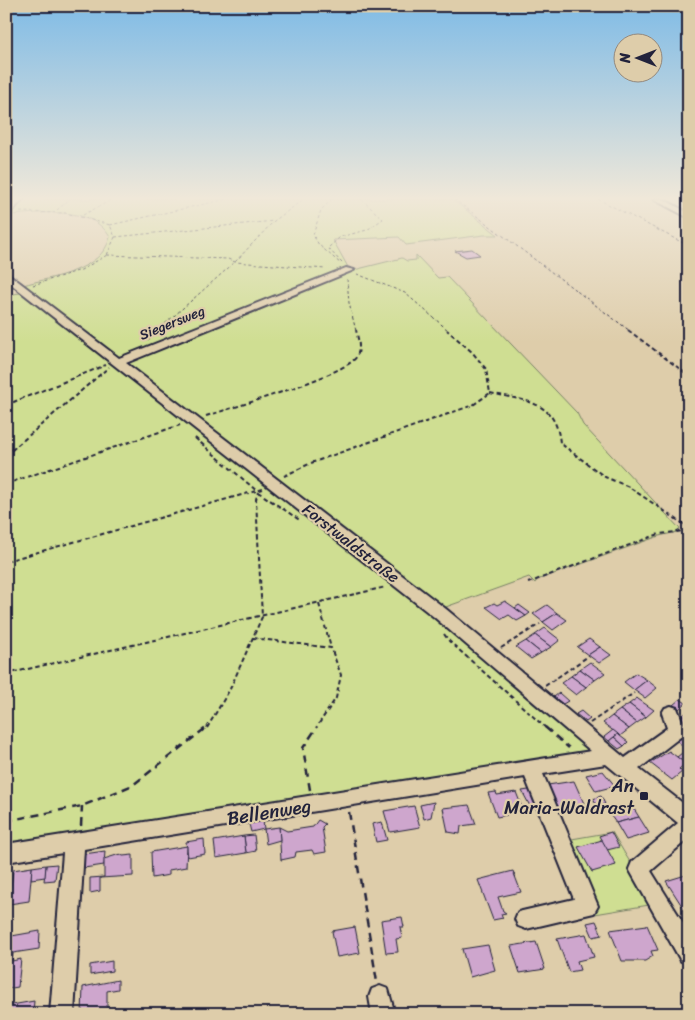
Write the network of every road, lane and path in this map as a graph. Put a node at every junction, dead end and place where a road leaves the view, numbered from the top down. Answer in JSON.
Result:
{"nodes":[{"id":1,"x":111,"y":247,"type":"edge"},
{"id":2,"x":250,"y":247,"type":"edge"},
{"id":3,"x":321,"y":247,"type":"edge"},
{"id":4,"x":330,"y":247,"type":"edge"},
{"id":5,"x":517,"y":247,"type":"edge"},
{"id":6,"x":107,"y":255,"type":"junction"},
{"id":7,"x":235,"y":262,"type":"junction"},
{"id":8,"x":349,"y":270,"type":"junction"},
{"id":9,"x":6,"y":275,"type":"edge"},
{"id":10,"x":23,"y":288,"type":"junction"},
{"id":11,"x":118,"y":362,"type":"junction"},
{"id":12,"x":688,"y":375,"type":"edge"},
{"id":13,"x":490,"y":393,"type":"junction"},
{"id":14,"x":6,"y":405,"type":"edge"},
{"id":15,"x":174,"y":419,"type":"dead end"},
{"id":16,"x":194,"y":420,"type":"junction"},
{"id":17,"x":181,"y":425,"type":"junction"},
{"id":18,"x":195,"y":437,"type":"dead end"},
{"id":19,"x":6,"y":455,"type":"edge"},
{"id":20,"x":273,"y":482,"type":"junction"},
{"id":21,"x":6,"y":484,"type":"edge"},
{"id":22,"x":258,"y":492,"type":"junction"},
{"id":23,"x":306,"y":524,"type":"dead end"},
{"id":24,"x":689,"y":527,"type":"edge"},
{"id":25,"x":684,"y":531,"type":"junction"},
{"id":26,"x":689,"y":537,"type":"edge"},
{"id":27,"x":6,"y":561,"type":"edge"},
{"id":28,"x":379,"y":581,"type":"dead end"},
{"id":29,"x":528,"y":582,"type":"dead end"},
{"id":30,"x":386,"y":587,"type":"junction"},
{"id":31,"x":393,"y":592,"type":"dead end"},
{"id":32,"x":319,"y":603,"type":"junction"},
{"id":33,"x":262,"y":617,"type":"junction"},
{"id":34,"x":540,"y":624,"type":"dead end"},
{"id":35,"x":440,"y":628,"type":"dead end"},
{"id":36,"x":252,"y":638,"type":"junction"},
{"id":37,"x":331,"y":648,"type":"junction"},
{"id":38,"x":491,"y":655,"type":"junction"},
{"id":39,"x":587,"y":657,"type":"dead end"},
{"id":40,"x":6,"y":674,"type":"edge"},
{"id":41,"x":535,"y":693,"type":"junction"},
{"id":42,"x":634,"y":693,"type":"dead end"},
{"id":43,"x":671,"y":713,"type":"dead end"},
{"id":44,"x":580,"y":730,"type":"junction"},
{"id":45,"x":609,"y":756,"type":"junction"},
{"id":46,"x":582,"y":760,"type":"junction"},
{"id":47,"x":531,"y":768,"type":"junction"},
{"id":48,"x":626,"y":769,"type":"junction"},
{"id":49,"x":347,"y":799,"type":"junction"},
{"id":50,"x":312,"y":805,"type":"junction"},
{"id":51,"x":82,"y":806,"type":"junction"},
{"id":52,"x":689,"y":820,"type":"edge"},
{"id":53,"x":6,"y":821,"type":"edge"},
{"id":54,"x":689,"y":826,"type":"edge"},
{"id":55,"x":74,"y":843,"type":"junction"},
{"id":56,"x":6,"y":853,"type":"edge"},
{"id":57,"x":526,"y":918,"type":"dead end"},
{"id":58,"x":689,"y":953,"type":"edge"},
{"id":59,"x":382,"y":1005,"type":"edge"},
{"id":60,"x":62,"y":1014,"type":"edge"}],
"edges":[{"from":1,"to":6,"type":"path"},
{"from":2,"to":7,"type":"path"},
{"from":3,"to":8,"type":"path"},
{"from":4,"to":8,"type":"path"},
{"from":5,"to":12,"type":"path"},
{"from":6,"to":7,"type":"path"},
{"from":6,"to":10,"type":"path"},
{"from":7,"to":8,"type":"path"},
{"from":7,"to":11,"type":"path"},
{"from":8,"to":11,"type":"street","name":"Siegersweg"},
{"from":8,"to":13,"type":"path"},
{"from":8,"to":16,"type":"path"},
{"from":9,"to":10,"type":"street","name":"Forstwaldstraße"},
{"from":10,"to":11,"type":"street","name":"Forstwaldstraße"},
{"from":11,"to":14,"type":"path"},
{"from":11,"to":16,"type":"street","name":"Forstwaldstraße"},
{"from":11,"to":19,"type":"path"},
{"from":13,"to":20,"type":"path"},
{"from":13,"to":24,"type":"path"},
{"from":15,"to":17,"type":"path"},
{"from":16,"to":17,"type":"path"},
{"from":16,"to":20,"type":"street","name":"Forstwaldstraße"},
{"from":17,"to":21,"type":"path"},
{"from":18,"to":22,"type":"path"},
{"from":20,"to":38,"type":"street","name":"Forstwaldstraße"},
{"from":22,"to":23,"type":"path"},
{"from":22,"to":27,"type":"path"},
{"from":22,"to":33,"type":"path"},
{"from":24,"to":25,"type":"path"},
{"from":25,"to":26,"type":"path"},
{"from":25,"to":29,"type":"path"},
{"from":28,"to":30,"type":"path"},
{"from":30,"to":31,"type":"path"},
{"from":30,"to":32,"type":"path"},
{"from":32,"to":33,"type":"path"},
{"from":32,"to":37,"type":"path"},
{"from":33,"to":36,"type":"path"},
{"from":33,"to":40,"type":"path"},
{"from":34,"to":38,"type":"path"},
{"from":35,"to":46,"type":"path"},
{"from":36,"to":37,"type":"path"},
{"from":36,"to":51,"type":"path"},
{"from":37,"to":50,"type":"path"},
{"from":38,"to":41,"type":"street","name":"Forstwaldstraße"},
{"from":39,"to":41,"type":"path"},
{"from":41,"to":44,"type":"street","name":"Forstwaldstraße"},
{"from":42,"to":44,"type":"path"},
{"from":43,"to":48,"type":"street"},
{"from":44,"to":45,"type":"street","name":"Forstwaldstraße"},
{"from":45,"to":46,"type":"street","name":"Bellenweg"},
{"from":45,"to":48,"type":"street","name":"Forstwaldstraße"},
{"from":46,"to":47,"type":"street","name":"Bellenweg"},
{"from":47,"to":49,"type":"street","name":"Bellenweg"},
{"from":47,"to":57,"type":"street"},
{"from":48,"to":52,"type":"street","name":"Forstwaldstraße"},
{"from":49,"to":50,"type":"street","name":"Bellenweg"},
{"from":49,"to":59,"type":"path"},
{"from":50,"to":55,"type":"street","name":"Bellenweg"},
{"from":51,"to":53,"type":"path"},
{"from":51,"to":55,"type":"path"},
{"from":54,"to":58,"type":"street"},
{"from":55,"to":56,"type":"street","name":"Bellenweg"},
{"from":55,"to":60,"type":"street"}]}
